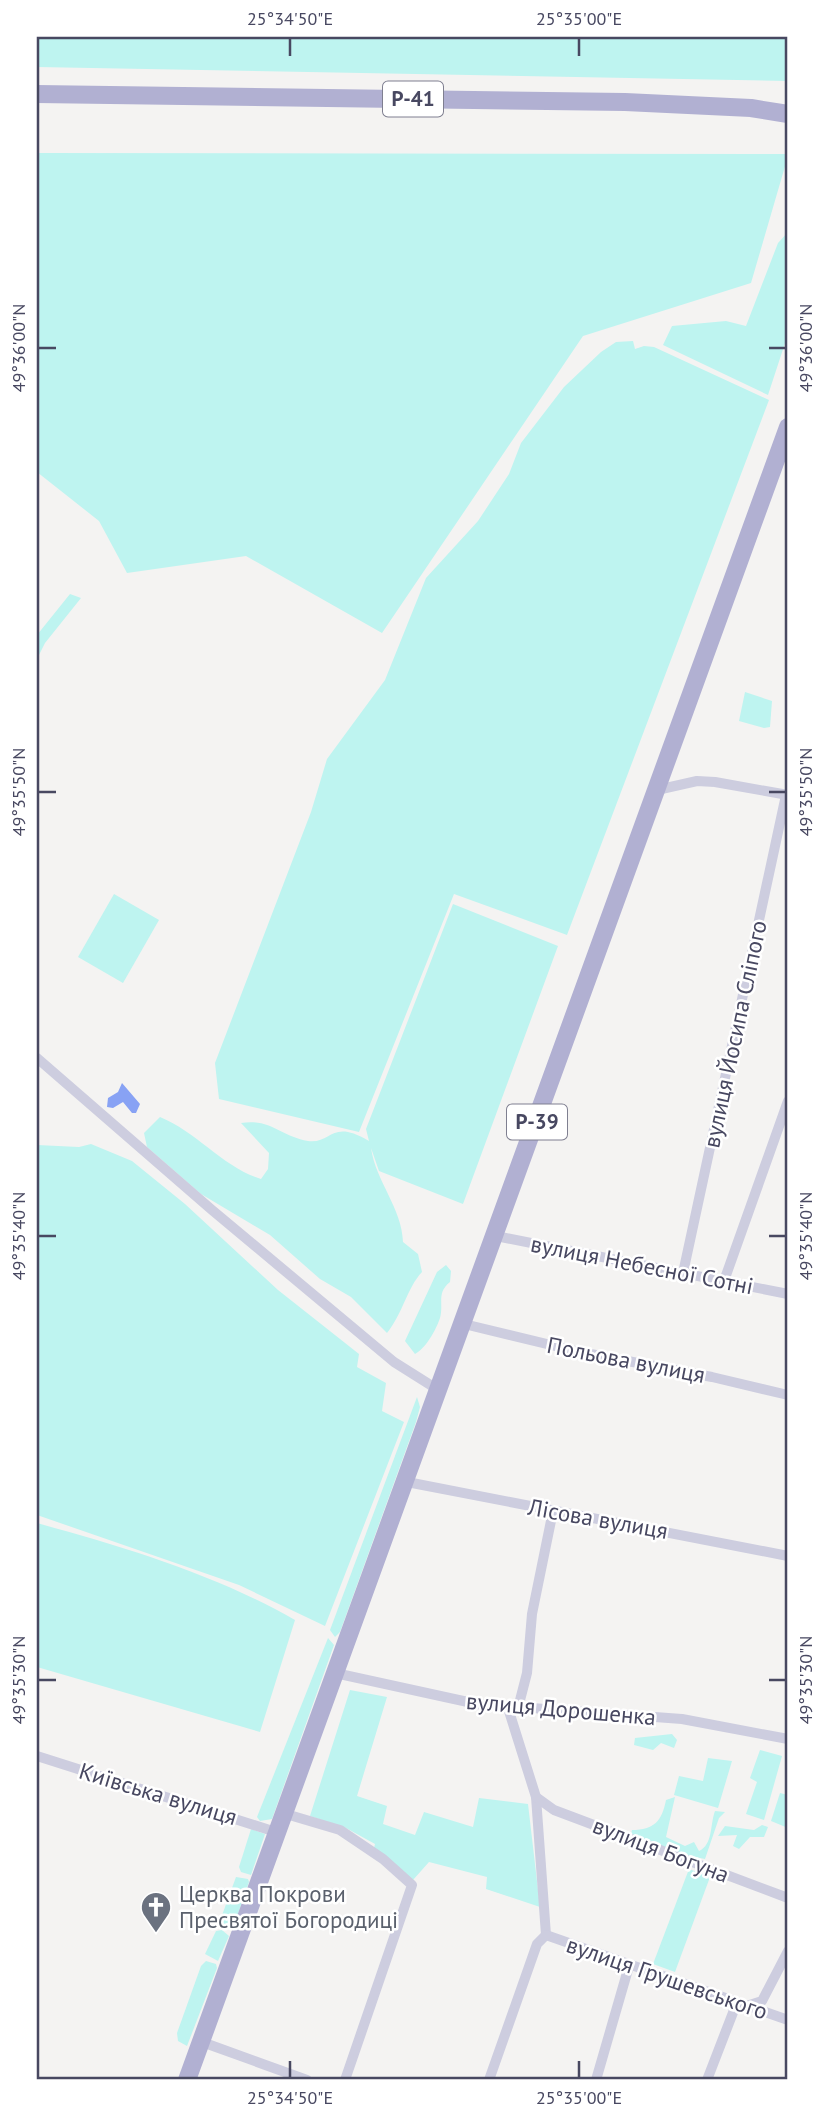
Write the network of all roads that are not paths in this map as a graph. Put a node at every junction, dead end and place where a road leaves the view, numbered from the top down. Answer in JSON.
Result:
{"nodes":[{"id":1,"x":37,"y":94,"type":"edge"},
{"id":2,"x":788,"y":114,"type":"edge"},
{"id":3,"x":788,"y":427,"type":"edge"},
{"id":4,"x":657,"y":790,"type":"junction"},
{"id":5,"x":787,"y":795,"type":"edge"},
{"id":6,"x":37,"y":1058,"type":"edge"},
{"id":7,"x":788,"y":1101,"type":"edge"},
{"id":8,"x":496,"y":1236,"type":"junction"},
{"id":9,"x":683,"y":1273,"type":"junction"},
{"id":10,"x":724,"y":1281,"type":"junction"},
{"id":11,"x":788,"y":1294,"type":"edge"},
{"id":12,"x":464,"y":1324,"type":"junction"},
{"id":13,"x":440,"y":1391,"type":"junction"},
{"id":14,"x":788,"y":1395,"type":"edge"},
{"id":15,"x":407,"y":1482,"type":"junction"},
{"id":16,"x":553,"y":1511,"type":"junction"},
{"id":17,"x":788,"y":1556,"type":"edge"},
{"id":18,"x":335,"y":1673,"type":"junction"},
{"id":19,"x":513,"y":1708,"type":"junction"},
{"id":20,"x":788,"y":1739,"type":"edge"},
{"id":21,"x":37,"y":1756,"type":"edge"},
{"id":22,"x":537,"y":1797,"type":"junction"},
{"id":23,"x":283,"y":1821,"type":"junction"},
{"id":24,"x":788,"y":1898,"type":"edge"},
{"id":25,"x":547,"y":1935,"type":"junction"},
{"id":26,"x":788,"y":1951,"type":"edge"},
{"id":27,"x":629,"y":1966,"type":"junction"},
{"id":28,"x":746,"y":2006,"type":"junction"},
{"id":29,"x":788,"y":2020,"type":"edge"},
{"id":30,"x":202,"y":2042,"type":"junction"},
{"id":31,"x":187,"y":2080,"type":"edge"},
{"id":32,"x":307,"y":2080,"type":"edge"},
{"id":33,"x":345,"y":2080,"type":"edge"},
{"id":34,"x":489,"y":2080,"type":"edge"},
{"id":35,"x":596,"y":2080,"type":"edge"},
{"id":36,"x":708,"y":2080,"type":"edge"}],
"edges":[{"from":1,"to":2,"type":"main road","number":"Р-41"},
{"from":3,"to":4,"type":"main road","number":"Р-39"},
{"from":4,"to":5,"type":"street"},
{"from":4,"to":8,"type":"main road","number":"Р-39"},
{"from":5,"to":9,"type":"street","name":"вулиця Йосипа Сліпого"},
{"from":6,"to":13,"type":"street"},
{"from":7,"to":10,"type":"street"},
{"from":8,"to":9,"type":"street","name":"вулиця Небесної Сотні"},
{"from":8,"to":12,"type":"main road","number":"Р-39"},
{"from":9,"to":10,"type":"street","name":"вулиця Небесної Сотні"},
{"from":10,"to":11,"type":"street","name":"вулиця Небесної Сотні"},
{"from":12,"to":13,"type":"main road","number":"Р-39"},
{"from":12,"to":14,"type":"street","name":"Польова вулиця"},
{"from":13,"to":15,"type":"main road","number":"Р-39"},
{"from":15,"to":16,"type":"street","name":"Лісова вулиця"},
{"from":15,"to":18,"type":"main road","number":"Р-39"},
{"from":16,"to":17,"type":"street","name":"Лісова вулиця"},
{"from":16,"to":19,"type":"street"},
{"from":18,"to":19,"type":"street","name":"вулиця Дорошенка"},
{"from":18,"to":23,"type":"main road","number":"Р-39"},
{"from":19,"to":20,"type":"street","name":"вулиця Дорошенка"},
{"from":19,"to":22,"type":"street"},
{"from":21,"to":23,"type":"street","name":"Київська вулиця"},
{"from":22,"to":24,"type":"street","name":"вулиця Богуна"},
{"from":22,"to":25,"type":"street"},
{"from":23,"to":30,"type":"main road","number":"Р-39"},
{"from":23,"to":33,"type":"street","name":"Київська вулиця"},
{"from":25,"to":27,"type":"street","name":"вулиця Грушевського"},
{"from":25,"to":34,"type":"street"},
{"from":26,"to":28,"type":"street"},
{"from":27,"to":28,"type":"street","name":"вулиця Грушевського"},
{"from":27,"to":35,"type":"street"},
{"from":28,"to":29,"type":"street","name":"вулиця Грушевського"},
{"from":28,"to":36,"type":"street"},
{"from":30,"to":31,"type":"main road","number":"Р-39"},
{"from":30,"to":32,"type":"street"}]}
